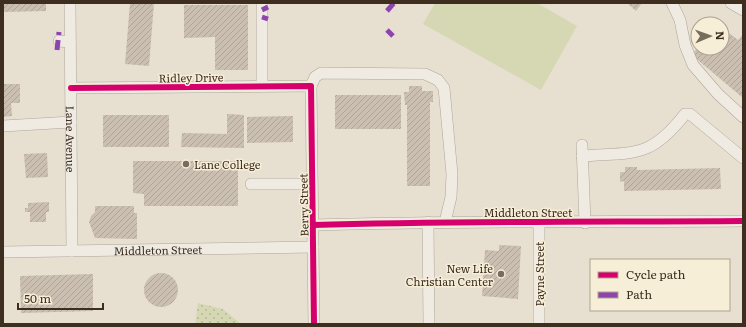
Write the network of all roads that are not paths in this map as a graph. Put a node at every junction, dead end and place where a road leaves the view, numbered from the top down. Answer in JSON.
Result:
{"nodes":[{"id":1,"x":70,"y":3,"type":"edge"},
{"id":2,"x":262,"y":3,"type":"edge"},
{"id":3,"x":672,"y":3,"type":"edge"},
{"id":4,"x":732,"y":3,"type":"edge"},
{"id":5,"x":743,"y":10,"type":"edge"},
{"id":6,"x":58,"y":42,"type":"dead end"},
{"id":7,"x":70,"y":42,"type":"junction"},
{"id":8,"x":262,"y":86,"type":"junction"},
{"id":9,"x":311,"y":86,"type":"junction"},
{"id":10,"x":71,"y":88,"type":"junction"},
{"id":11,"x":743,"y":117,"type":"edge"},
{"id":12,"x":71,"y":122,"type":"junction"},
{"id":13,"x":3,"y":126,"type":"edge"},
{"id":14,"x":743,"y":158,"type":"edge"},
{"id":15,"x":251,"y":184,"type":"dead end"},
{"id":16,"x":312,"y":184,"type":"junction"},
{"id":17,"x":743,"y":221,"type":"edge"},
{"id":18,"x":428,"y":222,"type":"junction"},
{"id":19,"x":445,"y":222,"type":"junction"},
{"id":20,"x":539,"y":223,"type":"junction"},
{"id":21,"x":585,"y":223,"type":"junction"},
{"id":22,"x":313,"y":225,"type":"junction"},
{"id":23,"x":313,"y":247,"type":"junction"},
{"id":24,"x":72,"y":251,"type":"junction"},
{"id":25,"x":3,"y":252,"type":"edge"},
{"id":26,"x":314,"y":324,"type":"edge"},
{"id":27,"x":429,"y":324,"type":"edge"},
{"id":28,"x":539,"y":324,"type":"edge"}],
"edges":[{"from":1,"to":7,"type":"street","name":"Lane Avenue"},
{"from":2,"to":8,"type":"street"},
{"from":3,"to":11,"type":"street"},
{"from":4,"to":5,"type":"street"},
{"from":6,"to":7,"type":"street"},
{"from":7,"to":10,"type":"street","name":"Lane Avenue"},
{"from":8,"to":9,"type":"street","name":"Ridley Drive"},
{"from":8,"to":10,"type":"street","name":"Ridley Drive"},
{"from":9,"to":16,"type":"street","name":"Berry Street"},
{"from":9,"to":19,"type":"street"},
{"from":10,"to":12,"type":"street","name":"Lane Avenue"},
{"from":12,"to":13,"type":"street"},
{"from":12,"to":24,"type":"street","name":"Lane Avenue"},
{"from":14,"to":21,"type":"street","name":"Middleton Street"},
{"from":15,"to":16,"type":"street"},
{"from":16,"to":22,"type":"street","name":"Berry Street"},
{"from":17,"to":21,"type":"street","name":"Middleton Street"},
{"from":18,"to":19,"type":"street","name":"Middleton Street"},
{"from":18,"to":22,"type":"street","name":"Middleton Street"},
{"from":18,"to":27,"type":"street"},
{"from":19,"to":20,"type":"street","name":"Middleton Street"},
{"from":20,"to":21,"type":"street","name":"Middleton Street"},
{"from":20,"to":28,"type":"street","name":"Payne Street"},
{"from":22,"to":23,"type":"street","name":"Berry Street"},
{"from":23,"to":24,"type":"street","name":"Middleton Street"},
{"from":23,"to":26,"type":"street","name":"Berry Street"},
{"from":24,"to":25,"type":"street","name":"Middleton Street"}]}
